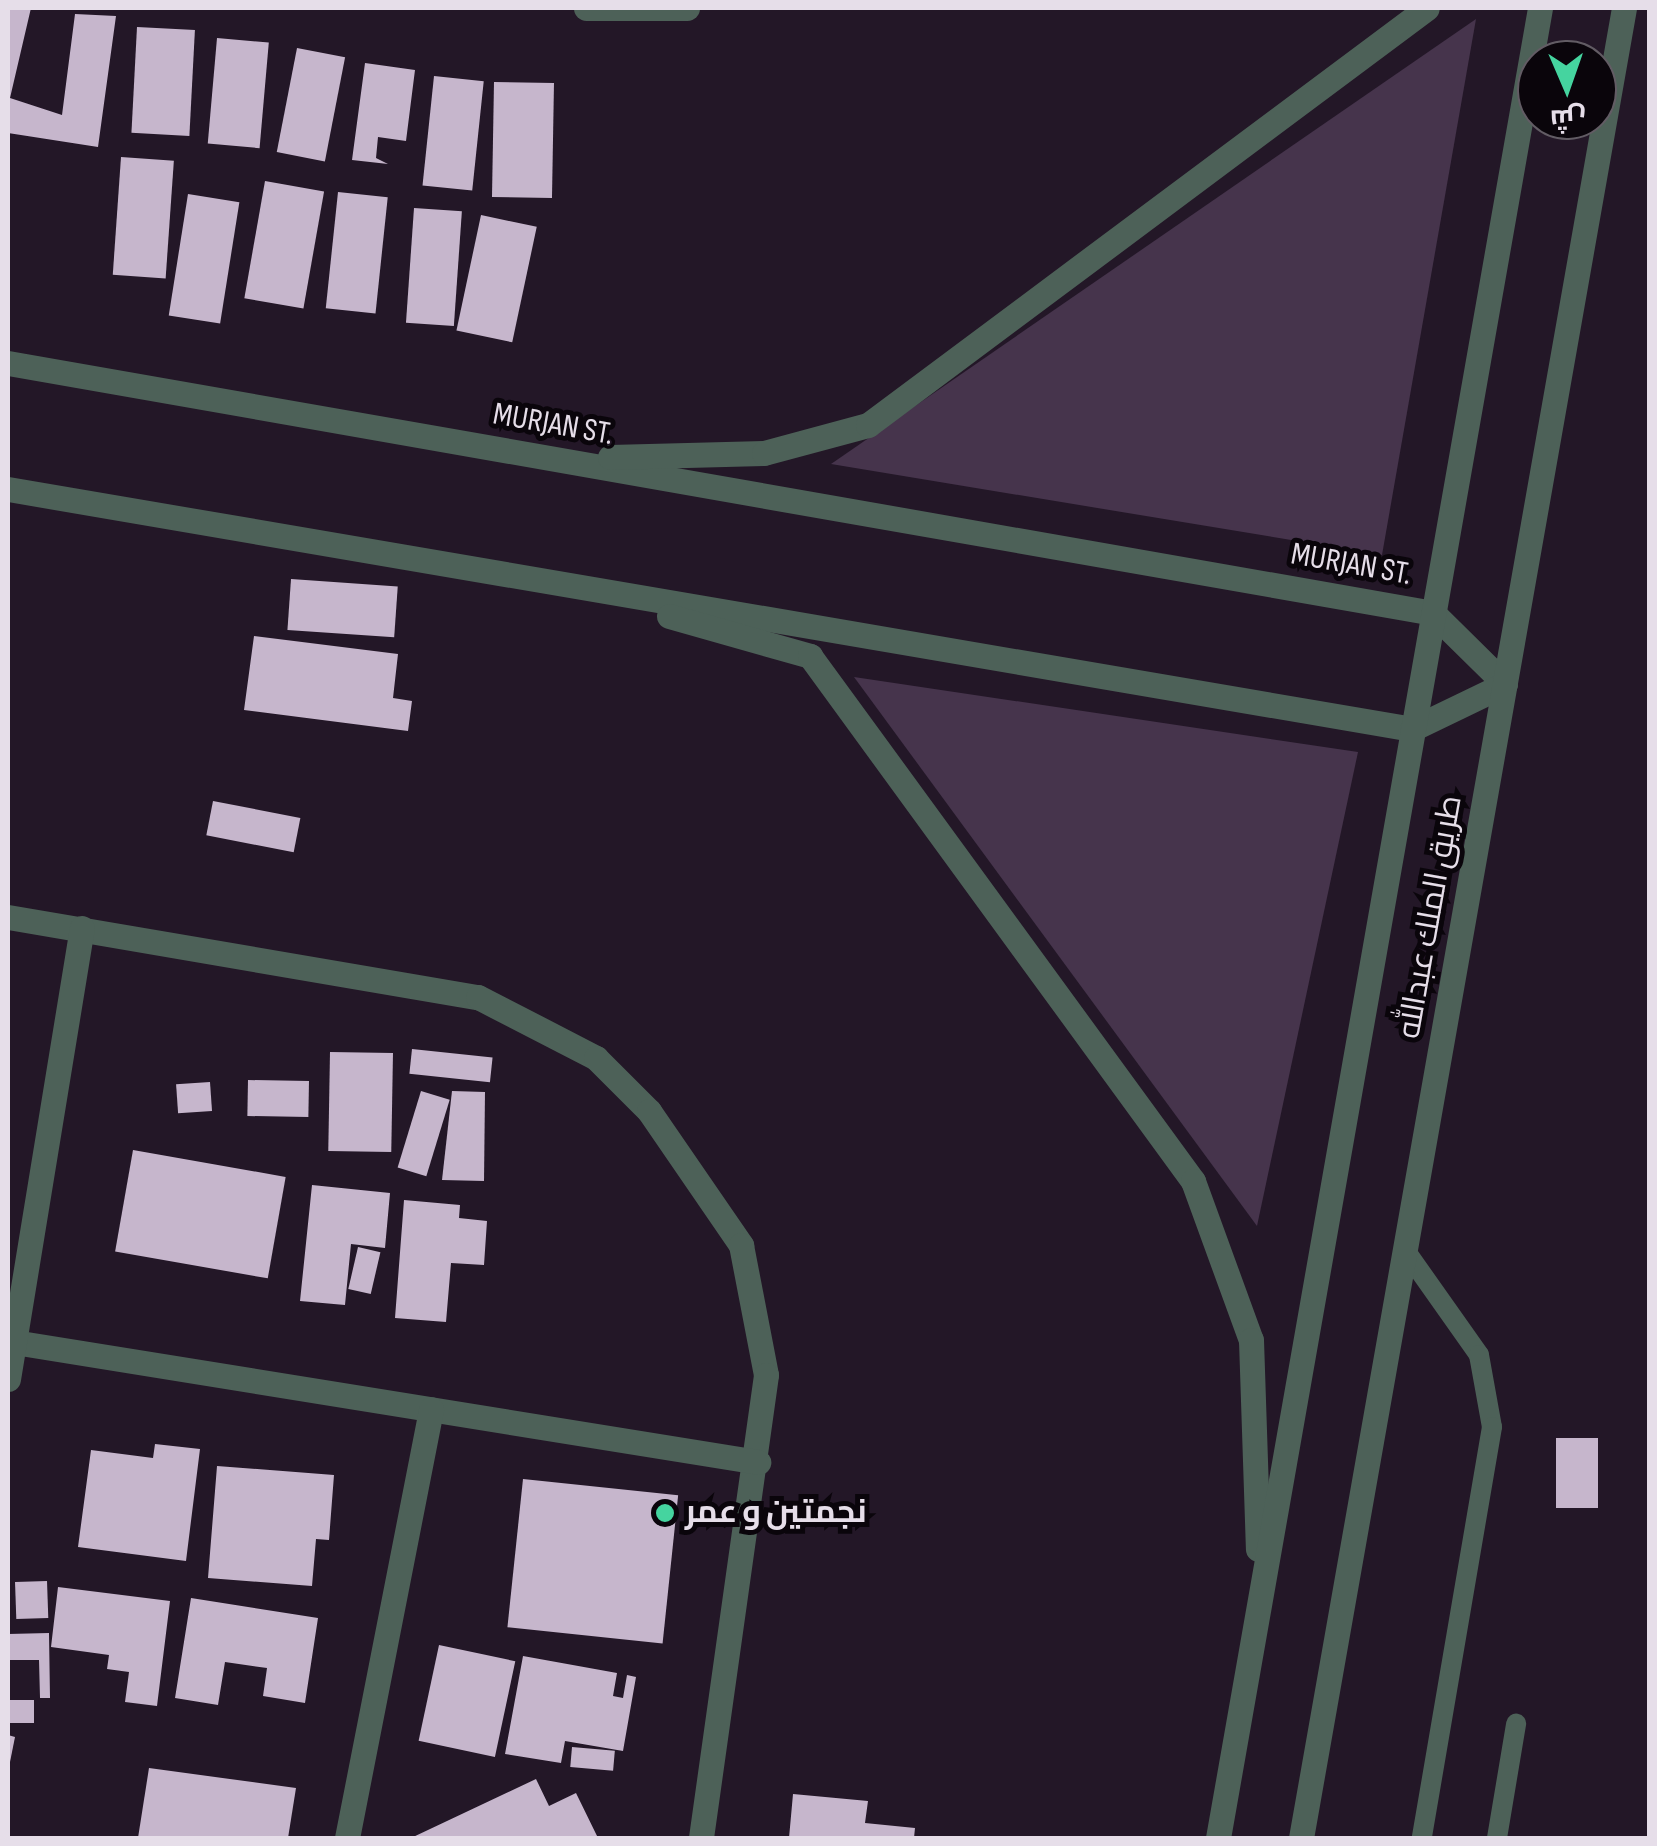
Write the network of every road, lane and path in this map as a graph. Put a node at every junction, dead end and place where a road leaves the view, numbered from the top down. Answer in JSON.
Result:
{"nodes":[{"id":1,"x":586,"y":8,"type":"edge"},
{"id":2,"x":686,"y":8,"type":"edge"},
{"id":3,"x":1427,"y":8,"type":"edge"},
{"id":4,"x":1540,"y":8,"type":"edge"},
{"id":5,"x":1624,"y":8,"type":"edge"},
{"id":6,"x":638,"y":11,"type":"edge"},
{"id":7,"x":8,"y":363,"type":"edge"},
{"id":8,"x":556,"y":459,"type":"junction"},
{"id":9,"x":8,"y":489,"type":"edge"},
{"id":10,"x":544,"y":580,"type":"junction"},
{"id":11,"x":1433,"y":613,"type":"junction"},
{"id":12,"x":1505,"y":684,"type":"junction"},
{"id":13,"x":1412,"y":729,"type":"junction"},
{"id":14,"x":8,"y":917,"type":"edge"},
{"id":15,"x":82,"y":928,"type":"junction"},
{"id":16,"x":1405,"y":1250,"type":"junction"},
{"id":17,"x":14,"y":1342,"type":"junction"},
{"id":18,"x":8,"y":1379,"type":"edge"},
{"id":19,"x":431,"y":1409,"type":"junction"},
{"id":20,"x":758,"y":1462,"type":"junction"},
{"id":21,"x":1260,"y":1604,"type":"junction"},
{"id":22,"x":1516,"y":1724,"type":"dead end"},
{"id":23,"x":347,"y":1838,"type":"edge"},
{"id":24,"x":701,"y":1838,"type":"edge"},
{"id":25,"x":1218,"y":1838,"type":"edge"},
{"id":26,"x":1302,"y":1838,"type":"edge"},
{"id":27,"x":1422,"y":1838,"type":"edge"},
{"id":28,"x":1497,"y":1838,"type":"edge"}],
"edges":[{"from":1,"to":6,"type":"street"},
{"from":2,"to":6,"type":"street"},
{"from":3,"to":8,"type":"street"},
{"from":4,"to":11,"type":"street","name":"طريق الملك عبدالله"},
{"from":5,"to":12,"type":"street","name":"طريق الملك عبدالله"},
{"from":7,"to":8,"type":"street","name":"MURJAN ST."},
{"from":8,"to":11,"type":"street","name":"MURJAN ST."},
{"from":9,"to":10,"type":"street"},
{"from":10,"to":13,"type":"street"},
{"from":10,"to":21,"type":"street"},
{"from":11,"to":12,"type":"street","name":"MURJAN ST."},
{"from":11,"to":13,"type":"street","name":"طريق الملك عبدالله"},
{"from":12,"to":13,"type":"street"},
{"from":12,"to":16,"type":"street","name":"طريق الملك عبدالله"},
{"from":13,"to":21,"type":"street","name":"طريق الملك عبدالله"},
{"from":14,"to":15,"type":"street"},
{"from":15,"to":17,"type":"street"},
{"from":15,"to":20,"type":"street"},
{"from":16,"to":26,"type":"street","name":"طريق الملك عبدالله"},
{"from":16,"to":27,"type":"lane"},
{"from":17,"to":18,"type":"street"},
{"from":17,"to":19,"type":"street"},
{"from":19,"to":20,"type":"street"},
{"from":19,"to":23,"type":"street"},
{"from":20,"to":24,"type":"street"},
{"from":21,"to":25,"type":"street","name":"طريق الملك عبدالله"},
{"from":22,"to":28,"type":"lane"}]}
